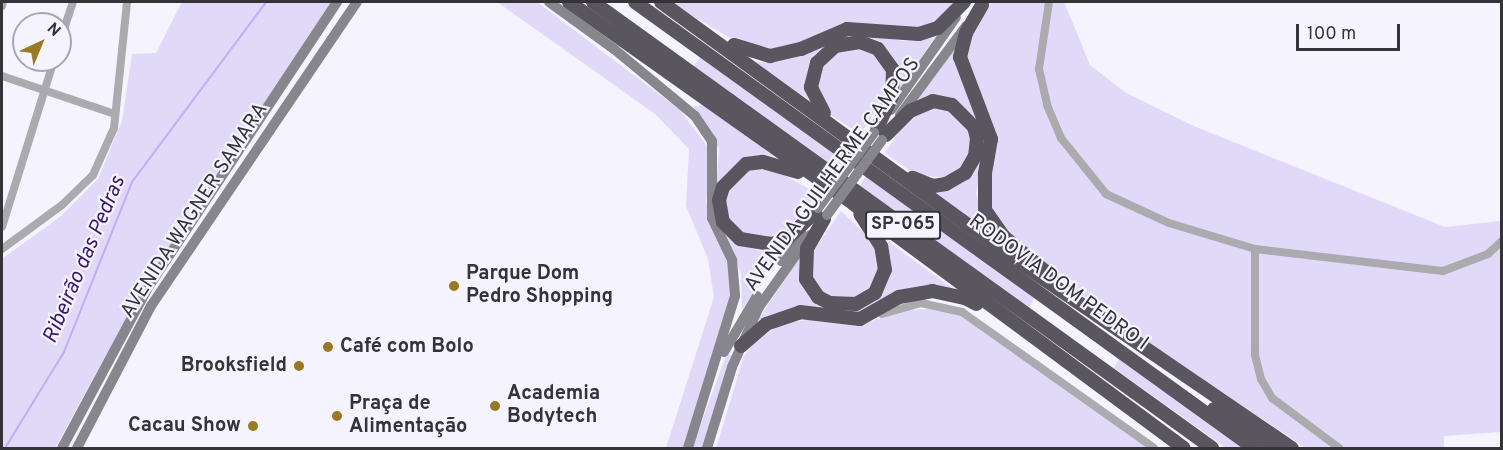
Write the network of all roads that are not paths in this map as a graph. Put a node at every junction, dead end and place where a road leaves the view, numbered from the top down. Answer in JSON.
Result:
{"nodes":[{"id":1,"x":3,"y":2,"type":"edge"},
{"id":2,"x":127,"y":2,"type":"edge"},
{"id":3,"x":337,"y":2,"type":"edge"},
{"id":4,"x":357,"y":2,"type":"edge"},
{"id":5,"x":549,"y":2,"type":"edge"},
{"id":6,"x":569,"y":2,"type":"edge"},
{"id":7,"x":593,"y":2,"type":"edge"},
{"id":8,"x":635,"y":2,"type":"edge"},
{"id":9,"x":661,"y":2,"type":"edge"},
{"id":10,"x":667,"y":2,"type":"edge"},
{"id":11,"x":965,"y":2,"type":"edge"},
{"id":12,"x":1049,"y":2,"type":"edge"},
{"id":13,"x":984,"y":3,"type":"edge"},
{"id":14,"x":2,"y":6,"type":"edge"},
{"id":15,"x":50,"y":72,"type":"edge"},
{"id":16,"x":2,"y":76,"type":"edge"},
{"id":17,"x":44,"y":89,"type":"junction"},
{"id":18,"x":115,"y":114,"type":"junction"},
{"id":19,"x":845,"y":133,"type":"junction"},
{"id":20,"x":880,"y":134,"type":"junction"},
{"id":21,"x":887,"y":164,"type":"junction"},
{"id":22,"x":826,"y":187,"type":"junction"},
{"id":23,"x":854,"y":204,"type":"junction"},
{"id":24,"x":821,"y":213,"type":"junction"},
{"id":25,"x":2,"y":227,"type":"edge"},
{"id":26,"x":1502,"y":241,"type":"edge"},
{"id":27,"x":2,"y":249,"type":"edge"},
{"id":28,"x":1255,"y":249,"type":"junction"},
{"id":29,"x":1091,"y":313,"type":"junction"},
{"id":30,"x":860,"y":319,"type":"junction"},
{"id":31,"x":1018,"y":329,"type":"junction"},
{"id":32,"x":741,"y":346,"type":"junction"},
{"id":33,"x":1157,"y":378,"type":"junction"},
{"id":34,"x":708,"y":388,"type":"junction"},
{"id":35,"x":714,"y":422,"type":"junction"},
{"id":36,"x":62,"y":448,"type":"edge"},
{"id":37,"x":77,"y":448,"type":"edge"},
{"id":38,"x":688,"y":448,"type":"edge"},
{"id":39,"x":707,"y":448,"type":"edge"},
{"id":40,"x":713,"y":448,"type":"edge"},
{"id":41,"x":1154,"y":448,"type":"edge"},
{"id":42,"x":1184,"y":448,"type":"edge"},
{"id":43,"x":1212,"y":448,"type":"edge"},
{"id":44,"x":1254,"y":448,"type":"edge"},
{"id":45,"x":1276,"y":448,"type":"edge"},
{"id":46,"x":1292,"y":448,"type":"edge"},
{"id":47,"x":1339,"y":448,"type":"edge"}],
"edges":[{"from":1,"to":14,"type":"street"},
{"from":2,"to":18,"type":"street"},
{"from":3,"to":36,"type":"main road","name":"AVENIDA WAGNER SAMARA"},
{"from":4,"to":37,"type":"main road","name":"AVENIDA WAGNER SAMARA"},
{"from":5,"to":34,"type":"main road","name":"AVENIDA GUILHERME CAMPOS"},
{"from":6,"to":22,"type":"highway","number":"SP-065"},
{"from":7,"to":43,"type":"highway","number":"SP-065"},
{"from":8,"to":33,"type":"highway","name":"RODOVIA DOM PEDRO I","number":"SP-065"},
{"from":9,"to":19,"type":"highway","number":"SP-065"},
{"from":10,"to":11,"type":"highway"},
{"from":11,"to":20,"type":"main road","name":"AVENIDA GUILHERME CAMPOS"},
{"from":12,"to":28,"type":"street"},
{"from":13,"to":20,"type":"main road","name":"AVENIDA GUILHERME CAMPOS"},
{"from":13,"to":29,"type":"highway"},
{"from":15,"to":17,"type":"street"},
{"from":16,"to":17,"type":"street"},
{"from":17,"to":18,"type":"street"},
{"from":17,"to":25,"type":"street"},
{"from":18,"to":27,"type":"street"},
{"from":19,"to":20,"type":"highway"},
{"from":19,"to":21,"type":"highway","number":"SP-065"},
{"from":20,"to":21,"type":"highway"},
{"from":20,"to":24,"type":"main road","name":"AVENIDA GUILHERME CAMPOS","bridge":true},
{"from":21,"to":29,"type":"highway","number":"SP-065"},
{"from":22,"to":23,"type":"highway","number":"SP-065"},
{"from":22,"to":24,"type":"highway"},
{"from":23,"to":24,"type":"highway"},
{"from":23,"to":31,"type":"highway","number":"SP-065"},
{"from":24,"to":32,"type":"main road","name":"AVENIDA GUILHERME CAMPOS"},
{"from":24,"to":34,"type":"main road","name":"AVENIDA GUILHERME CAMPOS"},
{"from":26,"to":28,"type":"street"},
{"from":28,"to":47,"type":"street"},
{"from":29,"to":46,"type":"highway","number":"SP-065"},
{"from":30,"to":31,"type":"highway"},
{"from":30,"to":32,"type":"highway"},
{"from":30,"to":41,"type":"street"},
{"from":31,"to":42,"type":"highway","number":"SP-065"},
{"from":32,"to":35,"type":"main road","name":"AVENIDA GUILHERME CAMPOS"},
{"from":33,"to":44,"type":"highway","name":"RODOVIA DOM PEDRO I","number":"SP-065"},
{"from":33,"to":45,"type":"highway"},
{"from":34,"to":38,"type":"main road","name":"AVENIDA GUILHERME CAMPOS"},
{"from":35,"to":39,"type":"main road","name":"AVENIDA GUILHERME CAMPOS"},
{"from":35,"to":40,"type":"main road"}]}
